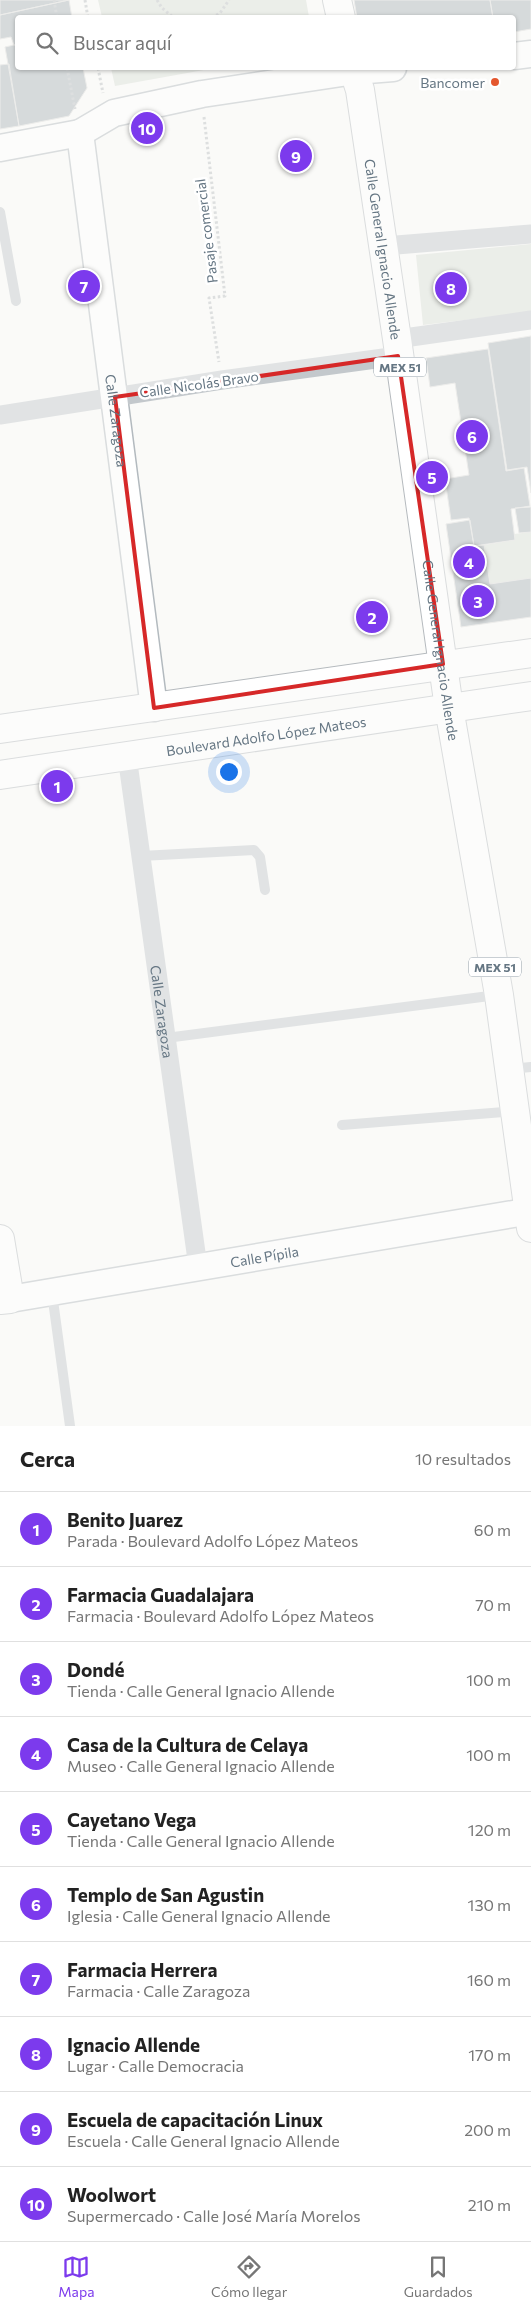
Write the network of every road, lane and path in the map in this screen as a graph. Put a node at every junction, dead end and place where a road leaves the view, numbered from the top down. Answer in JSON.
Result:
{"nodes":[{"id":1,"x":54,"y":0,"type":"edge"},
{"id":2,"x":85,"y":0,"type":"edge"},
{"id":3,"x":157,"y":0,"type":"edge"},
{"id":4,"x":229,"y":0,"type":"edge"},
{"id":5,"x":338,"y":0,"type":"edge"},
{"id":6,"x":56,"y":15,"type":"edge"},
{"id":7,"x":88,"y":15,"type":"edge"},
{"id":8,"x":170,"y":15,"type":"edge"},
{"id":9,"x":216,"y":15,"type":"edge"},
{"id":10,"x":340,"y":15,"type":"edge"},
{"id":11,"x":531,"y":54,"type":"edge"},
{"id":12,"x":516,"y":56,"type":"edge"},
{"id":13,"x":67,"y":70,"type":"edge"},
{"id":14,"x":348,"y":70,"type":"edge"},
{"id":15,"x":354,"y":70,"type":"edge"},
{"id":16,"x":202,"y":94,"type":"junction"},
{"id":17,"x":78,"y":124,"type":"junction"},
{"id":18,"x":0,"y":148,"type":"edge"},
{"id":19,"x":0,"y":212,"type":"edge"},
{"id":20,"x":531,"y":234,"type":"edge"},
{"id":21,"x":384,"y":246,"type":"junction"},
{"id":22,"x":16,"y":301,"type":"dead end"},
{"id":23,"x":531,"y":320,"type":"edge"},
{"id":24,"x":398,"y":347,"type":"junction"},
{"id":25,"x":222,"y":380,"type":"junction"},
{"id":26,"x":115,"y":397,"type":"junction"},
{"id":27,"x":0,"y":415,"type":"edge"},
{"id":28,"x":531,"y":653,"type":"edge"},
{"id":29,"x":443,"y":664,"type":"junction"},
{"id":30,"x":531,"y":696,"type":"edge"},
{"id":31,"x":154,"y":708,"type":"junction"},
{"id":32,"x":449,"y":708,"type":"junction"},
{"id":33,"x":0,"y":729,"type":"edge"},
{"id":34,"x":126,"y":756,"type":"junction"},
{"id":35,"x":0,"y":775,"type":"edge"},
{"id":36,"x":141,"y":856,"type":"junction"},
{"id":37,"x":265,"y":890,"type":"dead end"},
{"id":38,"x":499,"y":994,"type":"junction"},
{"id":39,"x":166,"y":1038,"type":"junction"},
{"id":40,"x":520,"y":1068,"type":"edge"},
{"id":41,"x":515,"y":1111,"type":"junction"},
{"id":42,"x":342,"y":1125,"type":"dead end"},
{"id":43,"x":530,"y":1217,"type":"edge"},
{"id":44,"x":0,"y":1239,"type":"edge"},
{"id":45,"x":198,"y":1267,"type":"junction"},
{"id":46,"x":52,"y":1291,"type":"junction"},
{"id":47,"x":5,"y":1300,"type":"edge"},
{"id":48,"x":70,"y":1426,"type":"edge"}],
"edges":[{"from":1,"to":6,"type":"path"},
{"from":2,"to":7,"type":"path"},
{"from":3,"to":8,"type":"path"},
{"from":4,"to":9,"type":"path"},
{"from":5,"to":10,"type":"main road"},
{"from":11,"to":12,"type":"street"},
{"from":13,"to":17,"type":"path"},
{"from":14,"to":16,"type":"street"},
{"from":15,"to":21,"type":"main road","name":"Calle General Ignacio Allende","number":"MEX 51"},
{"from":16,"to":17,"type":"street"},
{"from":16,"to":25,"type":"path","name":"Pasaje comercial"},
{"from":17,"to":18,"type":"street"},
{"from":17,"to":26,"type":"street","name":"Calle Zaragoza"},
{"from":19,"to":22,"type":"lane"},
{"from":20,"to":21,"type":"street"},
{"from":21,"to":24,"type":"main road","name":"Calle General Ignacio Allende","number":"MEX 51"},
{"from":23,"to":24,"type":"street","name":"Calle Nicolás Bravo"},
{"from":24,"to":25,"type":"street","name":"Calle Nicolás Bravo"},
{"from":24,"to":29,"type":"main road","name":"Calle General Ignacio Allende","number":"MEX 51"},
{"from":25,"to":26,"type":"street","name":"Calle Nicolás Bravo"},
{"from":26,"to":27,"type":"street","name":"Calle Nicolás Bravo"},
{"from":26,"to":31,"type":"street","name":"Calle Zaragoza"},
{"from":28,"to":29,"type":"main road"},
{"from":29,"to":31,"type":"main road"},
{"from":29,"to":32,"type":"main road","name":"Calle General Ignacio Allende","number":"MEX 51"},
{"from":30,"to":32,"type":"main road","name":"Boulevard Adolfo López Mateos"},
{"from":31,"to":33,"type":"main road"},
{"from":32,"to":34,"type":"main road","name":"Boulevard Adolfo López Mateos"},
{"from":32,"to":38,"type":"main road","name":"Calle General Ignacio Allende","number":"MEX 51"},
{"from":34,"to":35,"type":"main road","name":"Boulevard Adolfo López Mateos"},
{"from":34,"to":36,"type":"street","name":"Calle Zaragoza"},
{"from":36,"to":37,"type":"lane"},
{"from":36,"to":39,"type":"street","name":"Calle Zaragoza"},
{"from":38,"to":39,"type":"lane"},
{"from":38,"to":40,"type":"main road","name":"Calle General Ignacio Allende","number":"MEX 51"},
{"from":39,"to":45,"type":"street","name":"Calle Zaragoza"},
{"from":40,"to":41,"type":"main road","name":"Calle General Ignacio Allende","number":"MEX 51"},
{"from":41,"to":42,"type":"lane"},
{"from":41,"to":43,"type":"main road","name":"Calle General Ignacio Allende","number":"MEX 51"},
{"from":43,"to":45,"type":"street","name":"Calle Pípila"},
{"from":44,"to":47,"type":"main road"},
{"from":45,"to":46,"type":"street","name":"Calle Pípila"},
{"from":46,"to":47,"type":"street","name":"Calle Pípila"},
{"from":46,"to":48,"type":"lane"}]}
